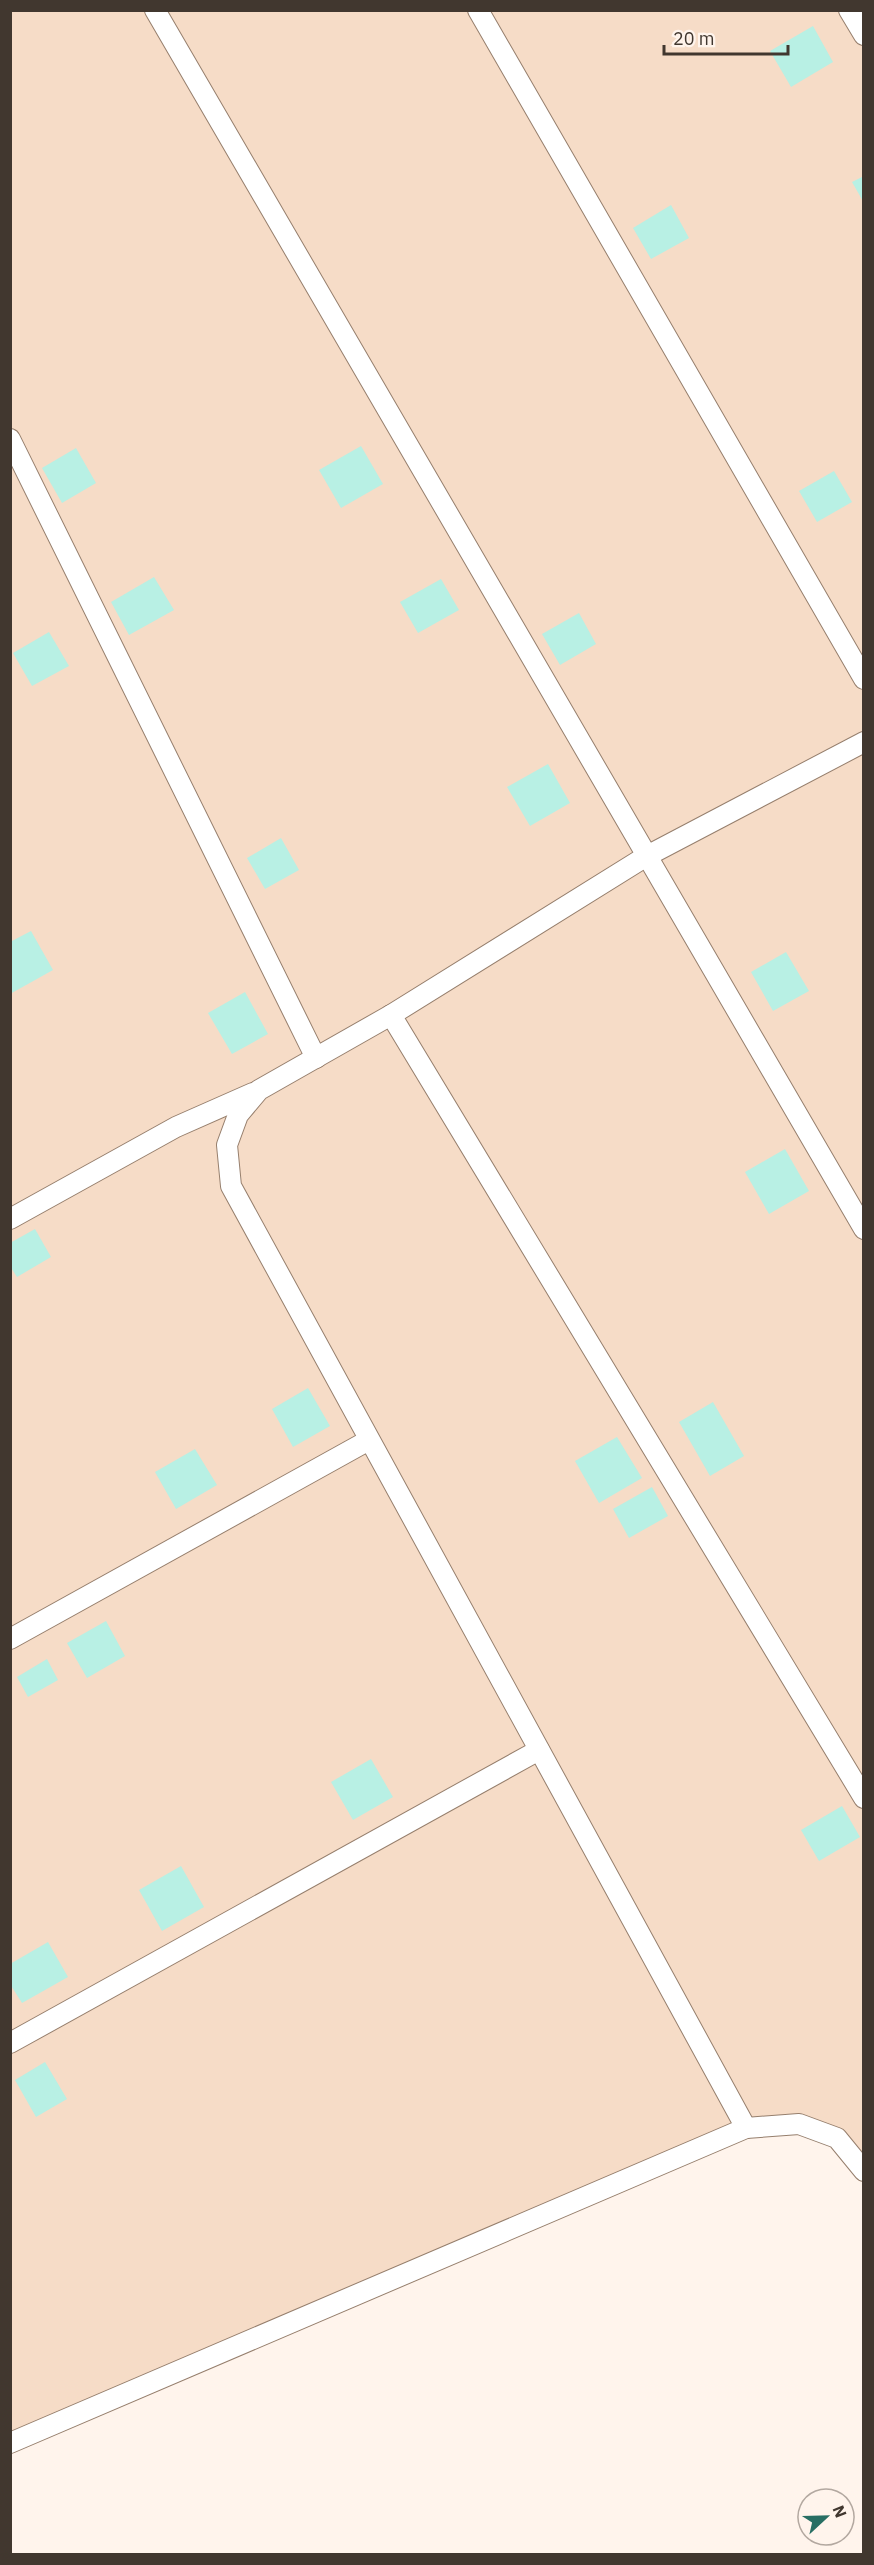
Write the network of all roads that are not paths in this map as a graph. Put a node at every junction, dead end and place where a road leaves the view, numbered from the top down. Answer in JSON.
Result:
{"nodes":[{"id":1,"x":155,"y":10,"type":"edge"},
{"id":2,"x":478,"y":10,"type":"edge"},
{"id":3,"x":849,"y":10,"type":"edge"},
{"id":4,"x":864,"y":35,"type":"edge"},
{"id":5,"x":10,"y":439,"type":"edge"},
{"id":6,"x":864,"y":679,"type":"edge"},
{"id":7,"x":864,"y":742,"type":"edge"},
{"id":8,"x":645,"y":857,"type":"junction"},
{"id":9,"x":391,"y":1015,"type":"junction"},
{"id":10,"x":316,"y":1058,"type":"junction"},
{"id":11,"x":259,"y":1090,"type":"junction"},
{"id":12,"x":10,"y":1219,"type":"edge"},
{"id":13,"x":864,"y":1229,"type":"edge"},
{"id":14,"x":369,"y":1440,"type":"junction"},
{"id":15,"x":10,"y":1639,"type":"edge"},
{"id":16,"x":539,"y":1750,"type":"junction"},
{"id":17,"x":864,"y":1798,"type":"edge"},
{"id":18,"x":10,"y":2043,"type":"edge"},
{"id":19,"x":746,"y":2128,"type":"junction"},
{"id":20,"x":864,"y":2171,"type":"edge"},
{"id":21,"x":10,"y":2443,"type":"edge"}],
"edges":[{"from":1,"to":8,"type":"lane"},
{"from":2,"to":6,"type":"lane"},
{"from":3,"to":4,"type":"lane"},
{"from":5,"to":10,"type":"lane"},
{"from":7,"to":8,"type":"lane"},
{"from":8,"to":9,"type":"lane"},
{"from":8,"to":13,"type":"lane"},
{"from":9,"to":10,"type":"lane"},
{"from":9,"to":17,"type":"lane"},
{"from":10,"to":11,"type":"lane"},
{"from":11,"to":12,"type":"lane"},
{"from":11,"to":14,"type":"lane"},
{"from":14,"to":15,"type":"lane"},
{"from":14,"to":16,"type":"lane"},
{"from":16,"to":18,"type":"lane"},
{"from":16,"to":19,"type":"lane"},
{"from":19,"to":20,"type":"lane"},
{"from":19,"to":21,"type":"lane"}]}
